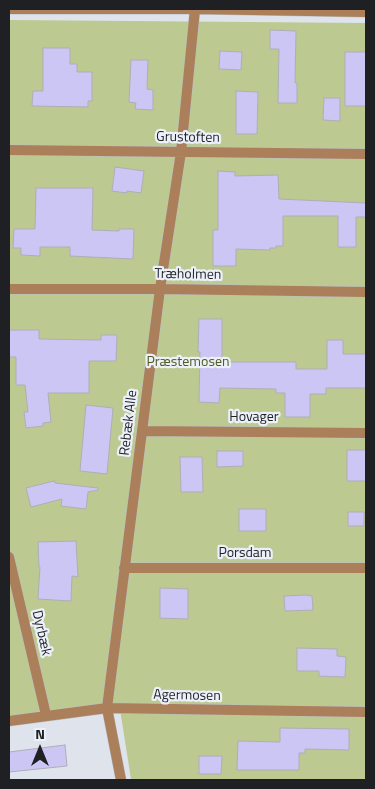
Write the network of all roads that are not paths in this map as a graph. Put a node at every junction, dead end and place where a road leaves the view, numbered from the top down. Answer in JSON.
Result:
{"nodes":[{"id":1,"x":9,"y":9,"type":"edge"},
{"id":2,"x":195,"y":9,"type":"edge"},
{"id":3,"x":366,"y":12,"type":"edge"},
{"id":4,"x":9,"y":150,"type":"edge"},
{"id":5,"x":181,"y":152,"type":"junction"},
{"id":6,"x":366,"y":154,"type":"edge"},
{"id":7,"x":9,"y":289,"type":"edge"},
{"id":8,"x":160,"y":289,"type":"junction"},
{"id":9,"x":366,"y":292,"type":"edge"},
{"id":10,"x":142,"y":431,"type":"junction"},
{"id":11,"x":366,"y":433,"type":"edge"},
{"id":12,"x":9,"y":557,"type":"edge"},
{"id":13,"x":124,"y":568,"type":"junction"},
{"id":14,"x":366,"y":568,"type":"edge"},
{"id":15,"x":107,"y":708,"type":"junction"},
{"id":16,"x":366,"y":712,"type":"edge"},
{"id":17,"x":46,"y":715,"type":"junction"},
{"id":18,"x":9,"y":721,"type":"edge"},
{"id":19,"x":121,"y":780,"type":"edge"}],
"edges":[{"from":1,"to":2,"type":"street"},
{"from":2,"to":3,"type":"street"},
{"from":2,"to":5,"type":"street","name":"Rebæk Alle"},
{"from":4,"to":5,"type":"street","name":"Grustoften"},
{"from":5,"to":6,"type":"street","name":"Grustoften"},
{"from":5,"to":8,"type":"street","name":"Rebæk Alle"},
{"from":7,"to":8,"type":"street","name":"Træholmen"},
{"from":8,"to":9,"type":"street","name":"Træholmen"},
{"from":8,"to":10,"type":"street","name":"Rebæk Alle"},
{"from":10,"to":11,"type":"street","name":"Hovager"},
{"from":10,"to":13,"type":"street","name":"Rebæk Alle"},
{"from":12,"to":17,"type":"street","name":"Dyrbæk"},
{"from":13,"to":14,"type":"street","name":"Porsdam"},
{"from":13,"to":15,"type":"street","name":"Rebæk Alle"},
{"from":15,"to":16,"type":"street","name":"Agermosen"},
{"from":15,"to":17,"type":"street","name":"Agermosen"},
{"from":15,"to":19,"type":"street","name":"Rebæk Alle"},
{"from":17,"to":18,"type":"street","name":"Agermosen"}]}
